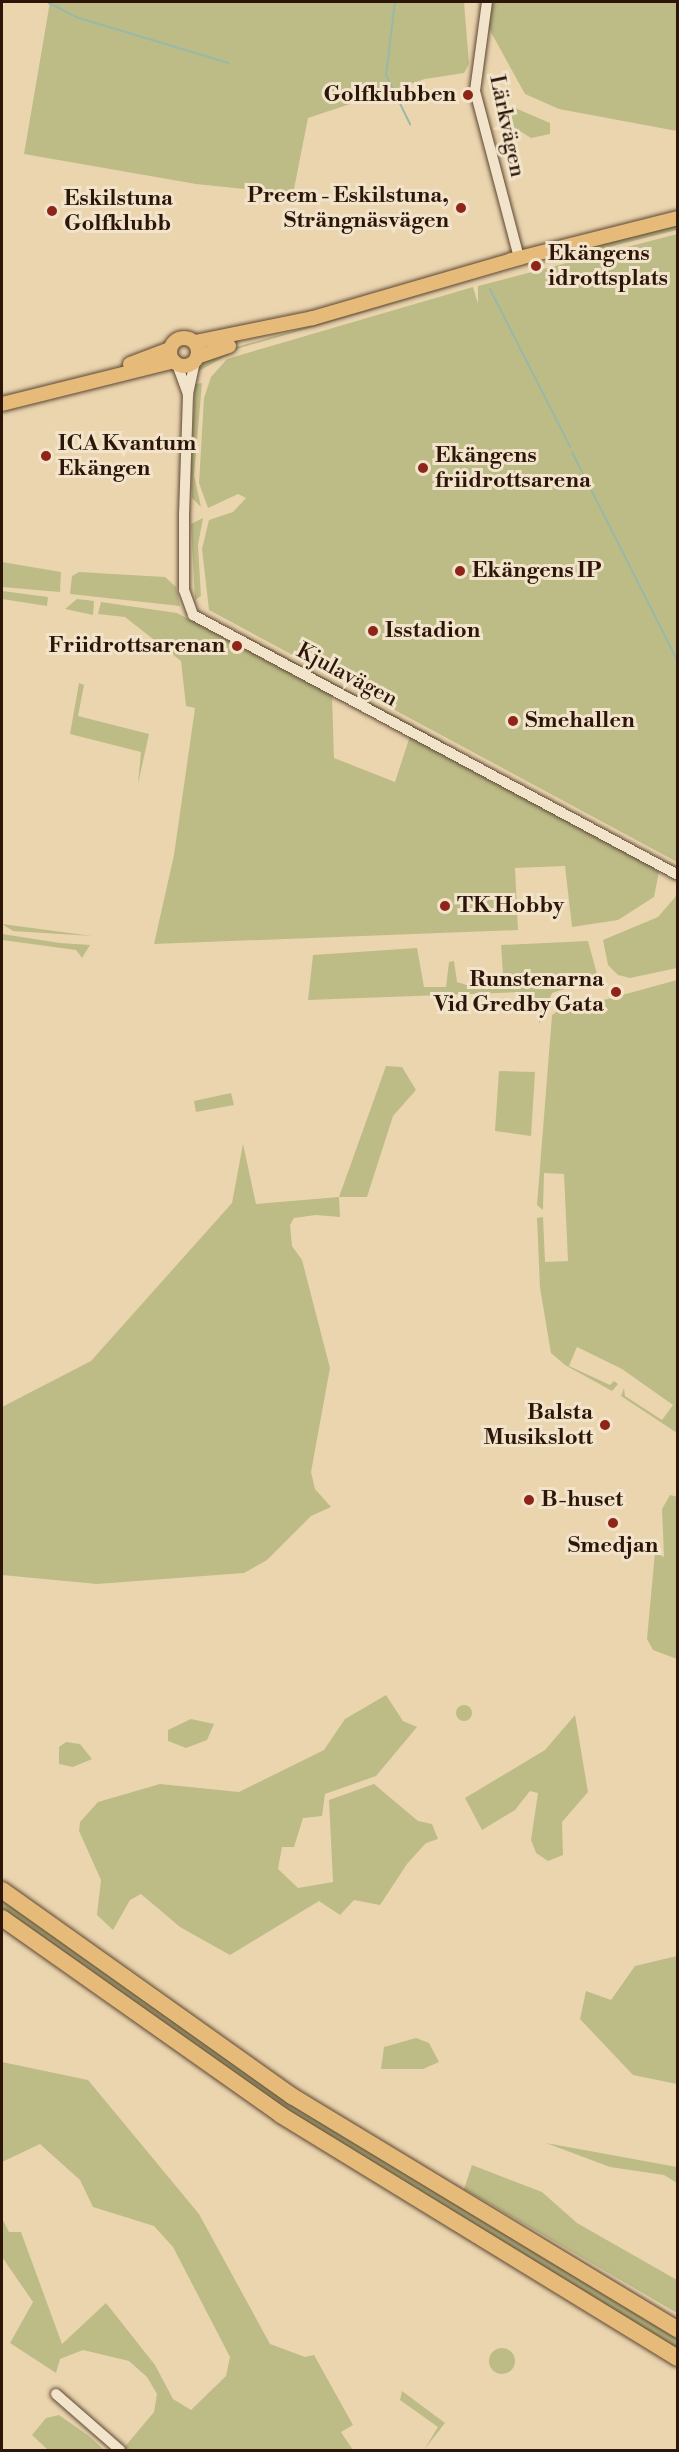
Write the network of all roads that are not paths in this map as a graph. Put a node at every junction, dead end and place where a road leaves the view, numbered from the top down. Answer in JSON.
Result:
{"nodes":[{"id":1,"x":487,"y":2,"type":"edge"},
{"id":2,"x":678,"y":218,"type":"edge"},
{"id":3,"x":519,"y":258,"type":"junction"},
{"id":4,"x":313,"y":318,"type":"junction"},
{"id":5,"x":195,"y":342,"type":"junction"},
{"id":6,"x":174,"y":358,"type":"junction"},
{"id":7,"x":196,"y":359,"type":"junction"},
{"id":8,"x":188,"y":395,"type":"junction"},
{"id":9,"x":2,"y":404,"type":"edge"},
{"id":10,"x":678,"y":875,"type":"edge"},
{"id":11,"x":2,"y":1890,"type":"edge"},
{"id":12,"x":2,"y":1918,"type":"edge"},
{"id":13,"x":678,"y":2330,"type":"edge"},
{"id":14,"x":678,"y":2358,"type":"edge"},
{"id":15,"x":56,"y":2394,"type":"dead end"},
{"id":16,"x":120,"y":2451,"type":"edge"}],
"edges":[{"from":1,"to":3,"type":"street","name":"Lärkvägen"},
{"from":2,"to":3,"type":"main road"},
{"from":3,"to":4,"type":"main road"},
{"from":4,"to":5,"type":"main road"},
{"from":4,"to":7,"type":"main road"},
{"from":5,"to":6,"type":"main road"},
{"from":5,"to":7,"type":"main road"},
{"from":6,"to":7,"type":"main road"},
{"from":6,"to":8,"type":"street","name":"Kjulavägen"},
{"from":6,"to":9,"type":"main road"},
{"from":7,"to":8,"type":"street","name":"Kjulavägen"},
{"from":8,"to":10,"type":"street","name":"Kjulavägen"},
{"from":11,"to":13,"type":"highway"},
{"from":12,"to":14,"type":"highway"},
{"from":15,"to":16,"type":"street"}]}
